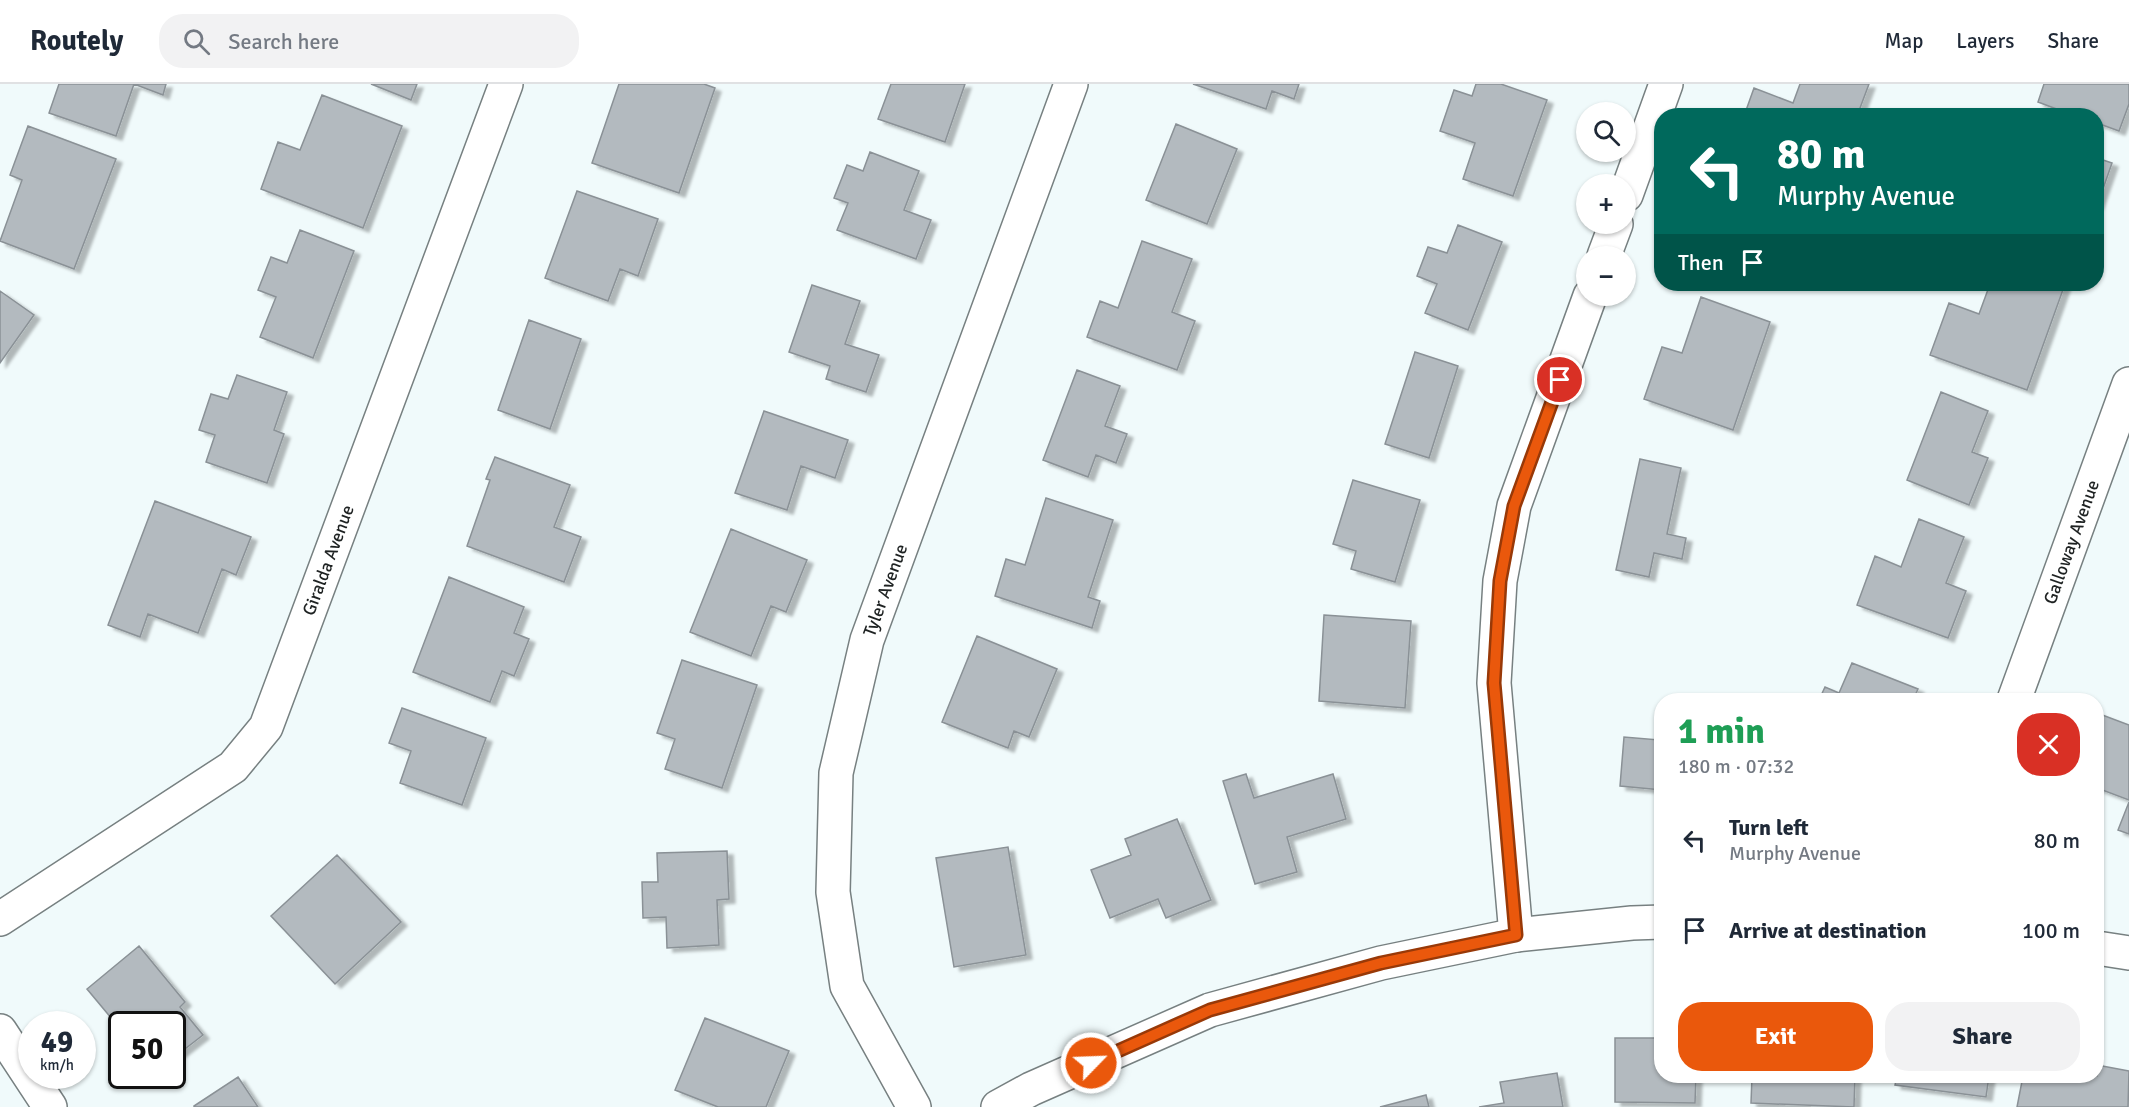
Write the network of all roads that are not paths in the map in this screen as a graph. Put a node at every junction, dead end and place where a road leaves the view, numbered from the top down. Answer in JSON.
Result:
{"nodes":[{"id":1,"x":506,"y":84,"type":"edge"},
{"id":2,"x":1071,"y":84,"type":"edge"},
{"id":3,"x":1666,"y":84,"type":"edge"},
{"id":4,"x":1657,"y":108,"type":"edge"},
{"id":5,"x":1654,"y":117,"type":"edge"},
{"id":6,"x":1634,"y":174,"type":"edge"},
{"id":7,"x":1586,"y":306,"type":"edge"},
{"id":8,"x":2129,"y":384,"type":"edge"},
{"id":9,"x":2017,"y":693,"type":"edge"},
{"id":10,"x":0,"y":920,"type":"edge"},
{"id":11,"x":1654,"y":922,"type":"edge"},
{"id":12,"x":1516,"y":935,"type":"junction"},
{"id":13,"x":2104,"y":949,"type":"edge"},
{"id":14,"x":2129,"y":953,"type":"edge"},
{"id":15,"x":0,"y":1031,"type":"edge"},
{"id":16,"x":50,"y":1107,"type":"edge"},
{"id":17,"x":914,"y":1107,"type":"edge"},
{"id":18,"x":998,"y":1107,"type":"edge"}],
"edges":[{"from":1,"to":10,"type":"street","name":"Giralda Avenue"},
{"from":2,"to":17,"type":"street","name":"Tyler Avenue"},
{"from":3,"to":4,"type":"street"},
{"from":5,"to":6,"type":"street"},
{"from":7,"to":12,"type":"street"},
{"from":8,"to":9,"type":"street","name":"Galloway Avenue"},
{"from":11,"to":12,"type":"street"},
{"from":12,"to":18,"type":"street"},
{"from":13,"to":14,"type":"street"},
{"from":15,"to":16,"type":"street"}]}
